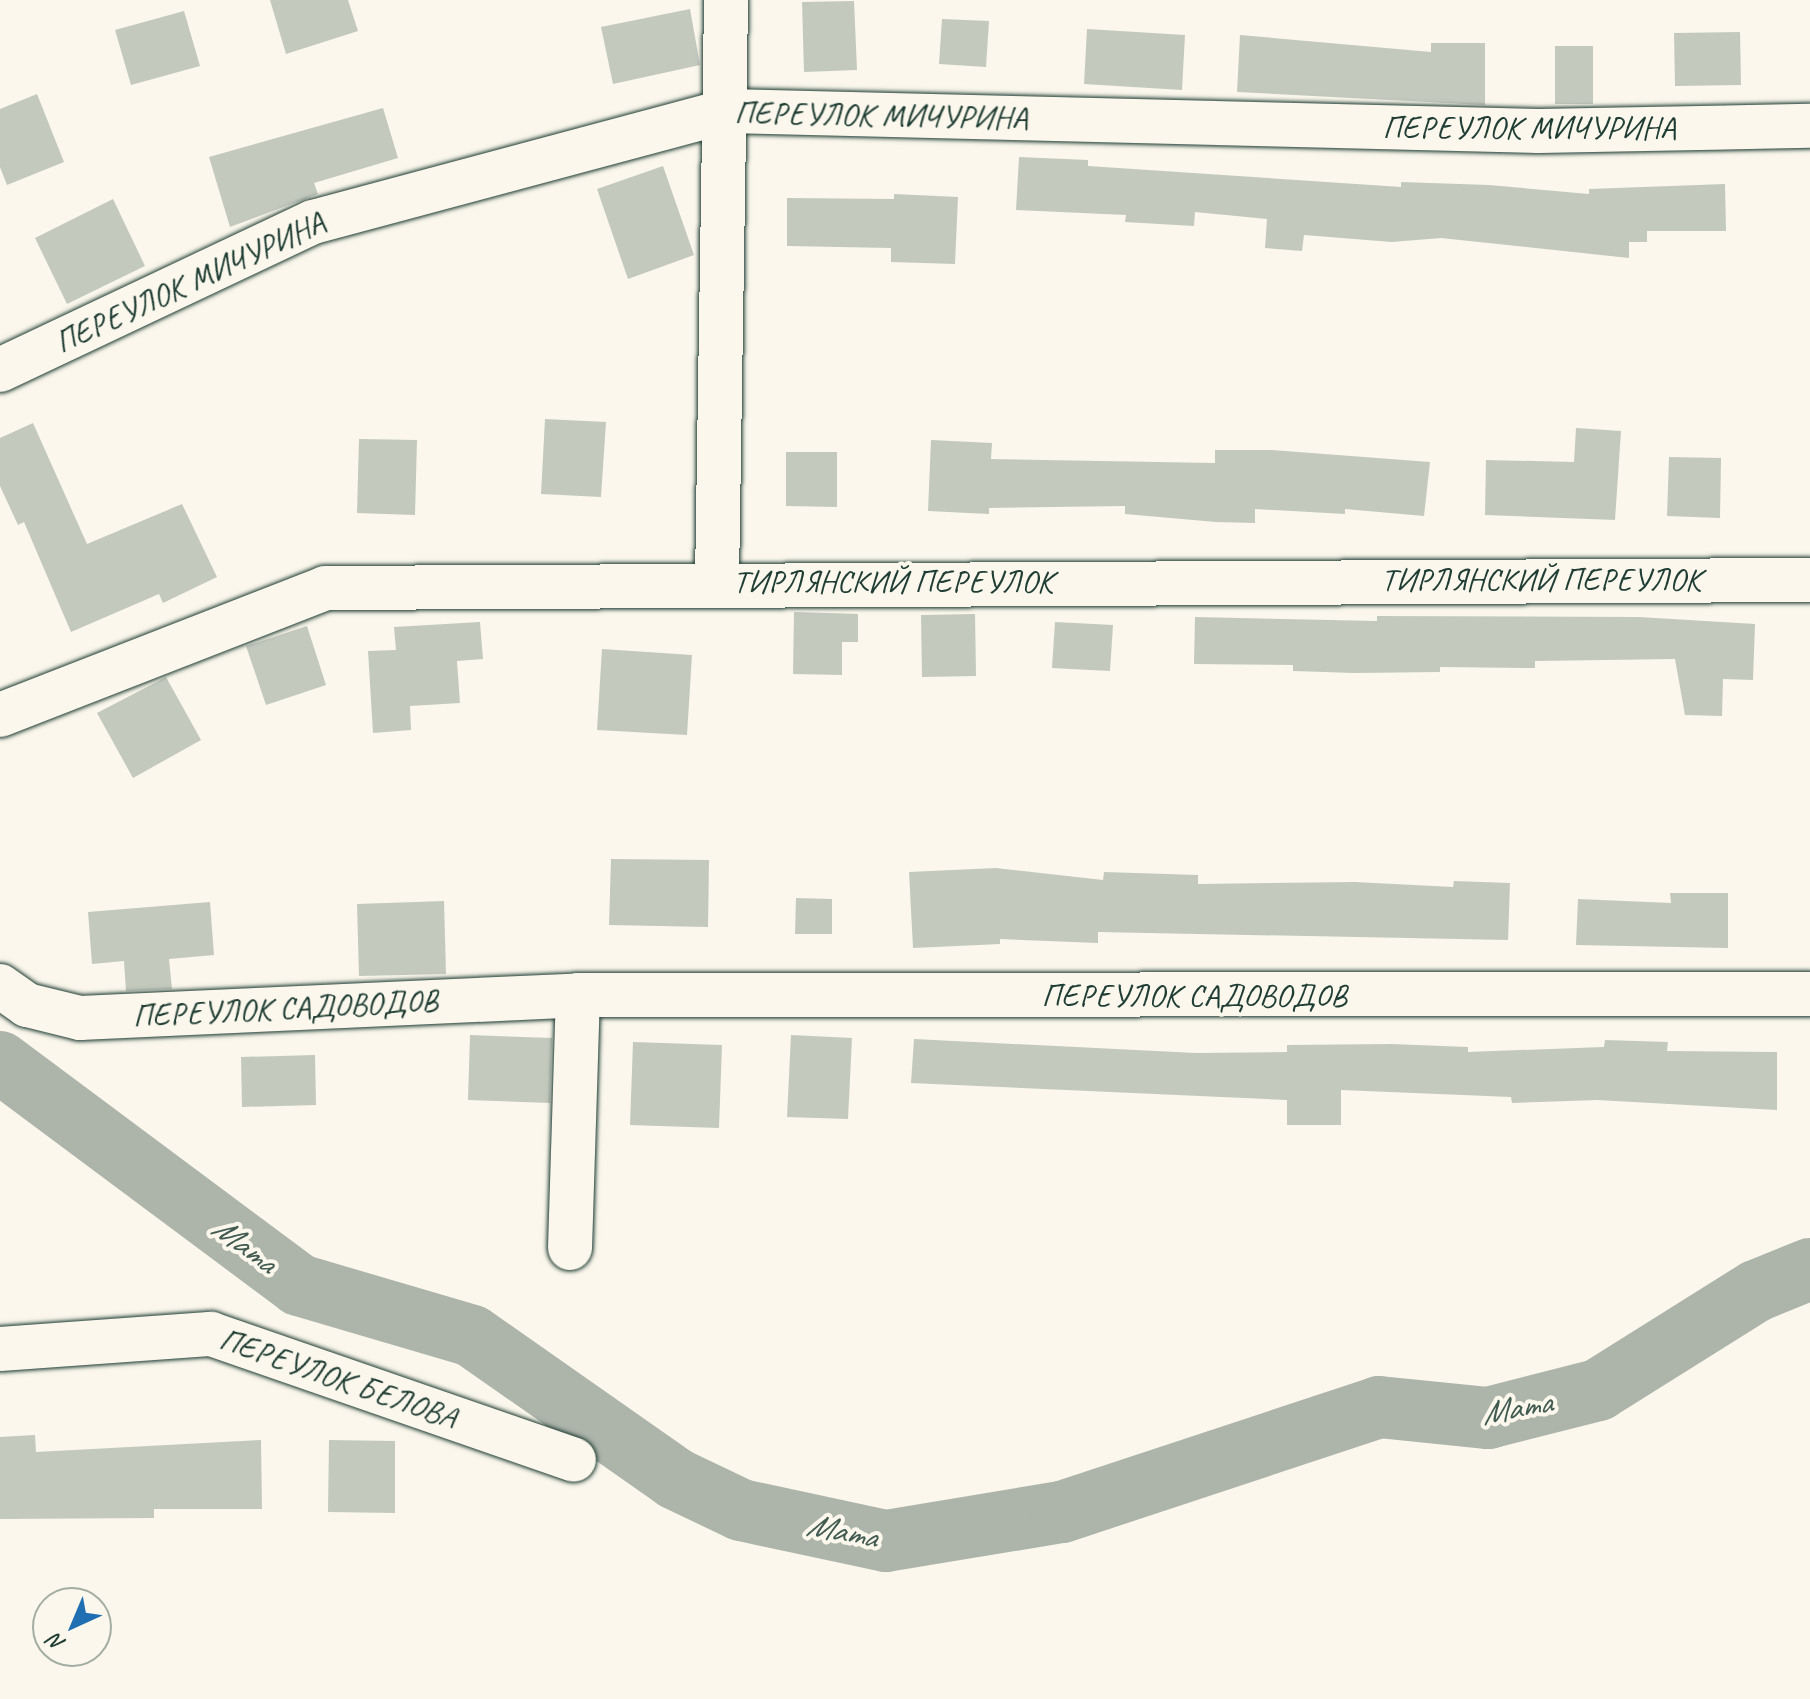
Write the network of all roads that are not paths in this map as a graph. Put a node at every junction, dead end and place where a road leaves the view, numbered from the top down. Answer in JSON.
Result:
{"nodes":[{"id":1,"x":726,"y":0,"type":"edge"},
{"id":2,"x":728,"y":111,"type":"junction"},
{"id":3,"x":1810,"y":126,"type":"edge"},
{"id":4,"x":0,"y":370,"type":"edge"},
{"id":5,"x":1810,"y":580,"type":"edge"},
{"id":6,"x":717,"y":582,"type":"junction"},
{"id":7,"x":0,"y":715,"type":"edge"},
{"id":8,"x":0,"y":986,"type":"edge"},
{"id":9,"x":1810,"y":994,"type":"edge"},
{"id":10,"x":578,"y":995,"type":"junction"},
{"id":11,"x":570,"y":1248,"type":"dead end"},
{"id":12,"x":0,"y":1349,"type":"edge"},
{"id":13,"x":574,"y":1460,"type":"dead end"}],
"edges":[{"from":1,"to":2,"type":"street"},
{"from":2,"to":3,"type":"street","name":"ПЕРЕУЛОК МИЧУРИНА"},
{"from":2,"to":4,"type":"street","name":"ПЕРЕУЛОК МИЧУРИНА"},
{"from":2,"to":6,"type":"street"},
{"from":5,"to":6,"type":"street","name":"ТИРЛЯНСКИЙ ПЕРЕУЛОК"},
{"from":6,"to":7,"type":"street","name":"ТИРЛЯНСКИЙ ПЕРЕУЛОК"},
{"from":8,"to":10,"type":"street","name":"ПЕРЕУЛОК САДОВОДОВ"},
{"from":9,"to":10,"type":"street","name":"ПЕРЕУЛОК САДОВОДОВ"},
{"from":10,"to":11,"type":"street"},
{"from":12,"to":13,"type":"street","name":"ПЕРЕУЛОК БЕЛОВА"}]}
